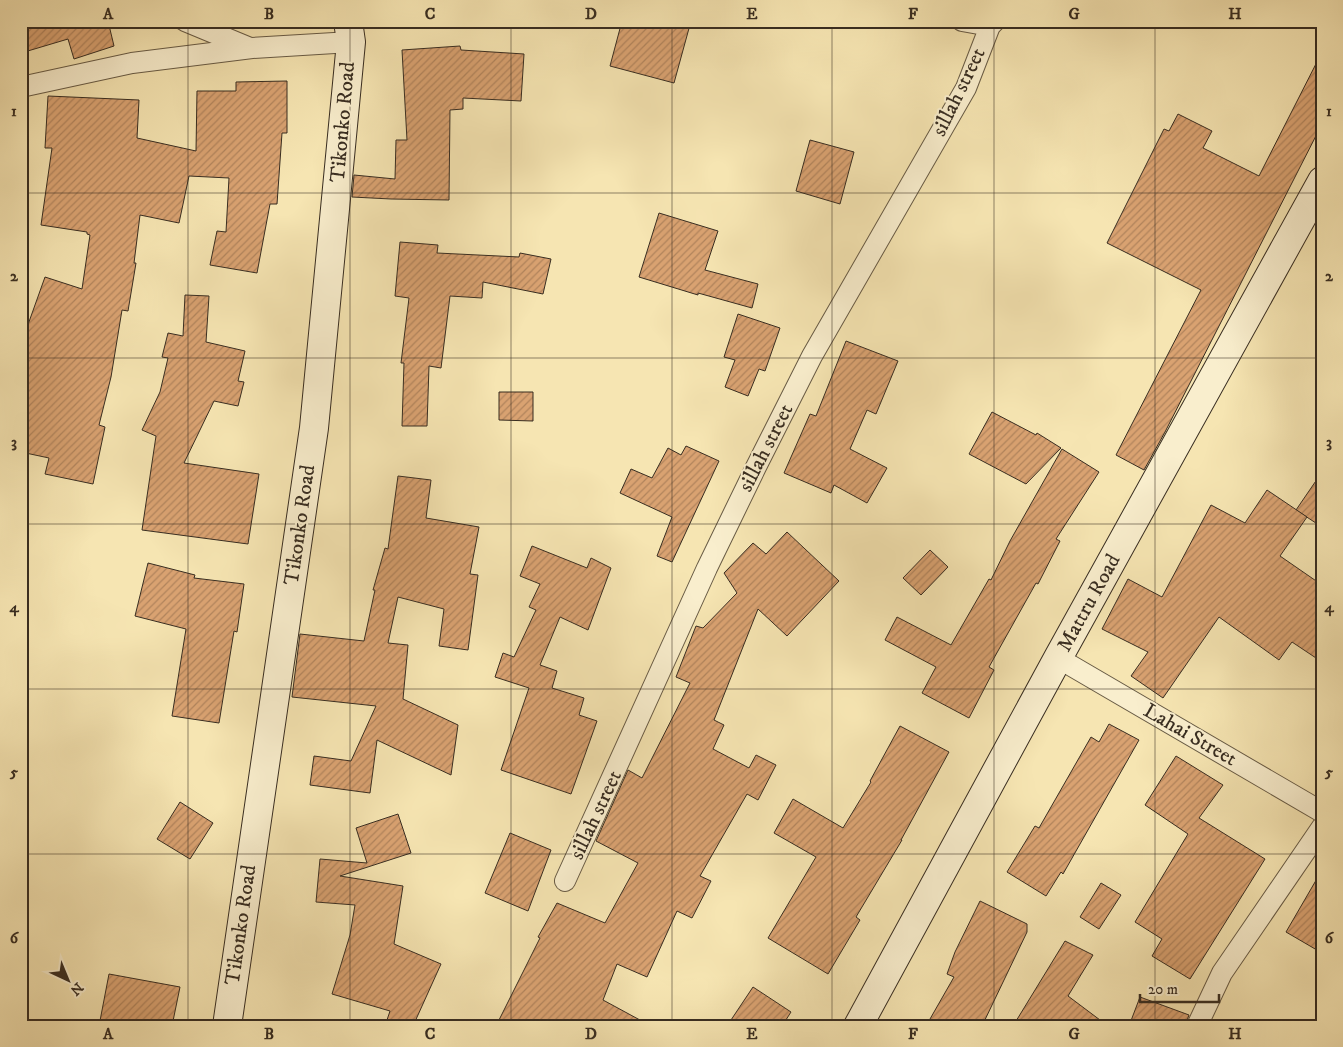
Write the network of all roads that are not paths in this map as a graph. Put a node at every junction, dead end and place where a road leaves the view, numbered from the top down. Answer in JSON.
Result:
{"nodes":[{"id":1,"x":185,"y":21,"type":"edge"},
{"id":2,"x":962,"y":21,"type":"edge"},
{"id":3,"x":993,"y":24,"type":"edge"},
{"id":4,"x":349,"y":32,"type":"edge"},
{"id":5,"x":252,"y":48,"type":"junction"},
{"id":6,"x":21,"y":87,"type":"edge"},
{"id":7,"x":1322,"y":181,"type":"edge"},
{"id":8,"x":1058,"y":658,"type":"junction"},
{"id":9,"x":1322,"y":812,"type":"edge"},
{"id":10,"x":1322,"y":827,"type":"edge"},
{"id":11,"x":566,"y":881,"type":"dead end"},
{"id":12,"x":227,"y":1026,"type":"edge"},
{"id":13,"x":858,"y":1026,"type":"edge"},
{"id":14,"x":1197,"y":1026,"type":"edge"}],
"edges":[{"from":1,"to":5,"type":"street"},
{"from":2,"to":3,"type":"street"},
{"from":3,"to":11,"type":"street","name":"sillah street"},
{"from":4,"to":5,"type":"street"},
{"from":4,"to":12,"type":"street","name":"Tikonko Road"},
{"from":5,"to":6,"type":"street"},
{"from":7,"to":8,"type":"street","name":"Mattru Road"},
{"from":8,"to":9,"type":"street","name":"Lahai Street"},
{"from":8,"to":13,"type":"street","name":"Mattru Road"},
{"from":10,"to":14,"type":"street"}]}
